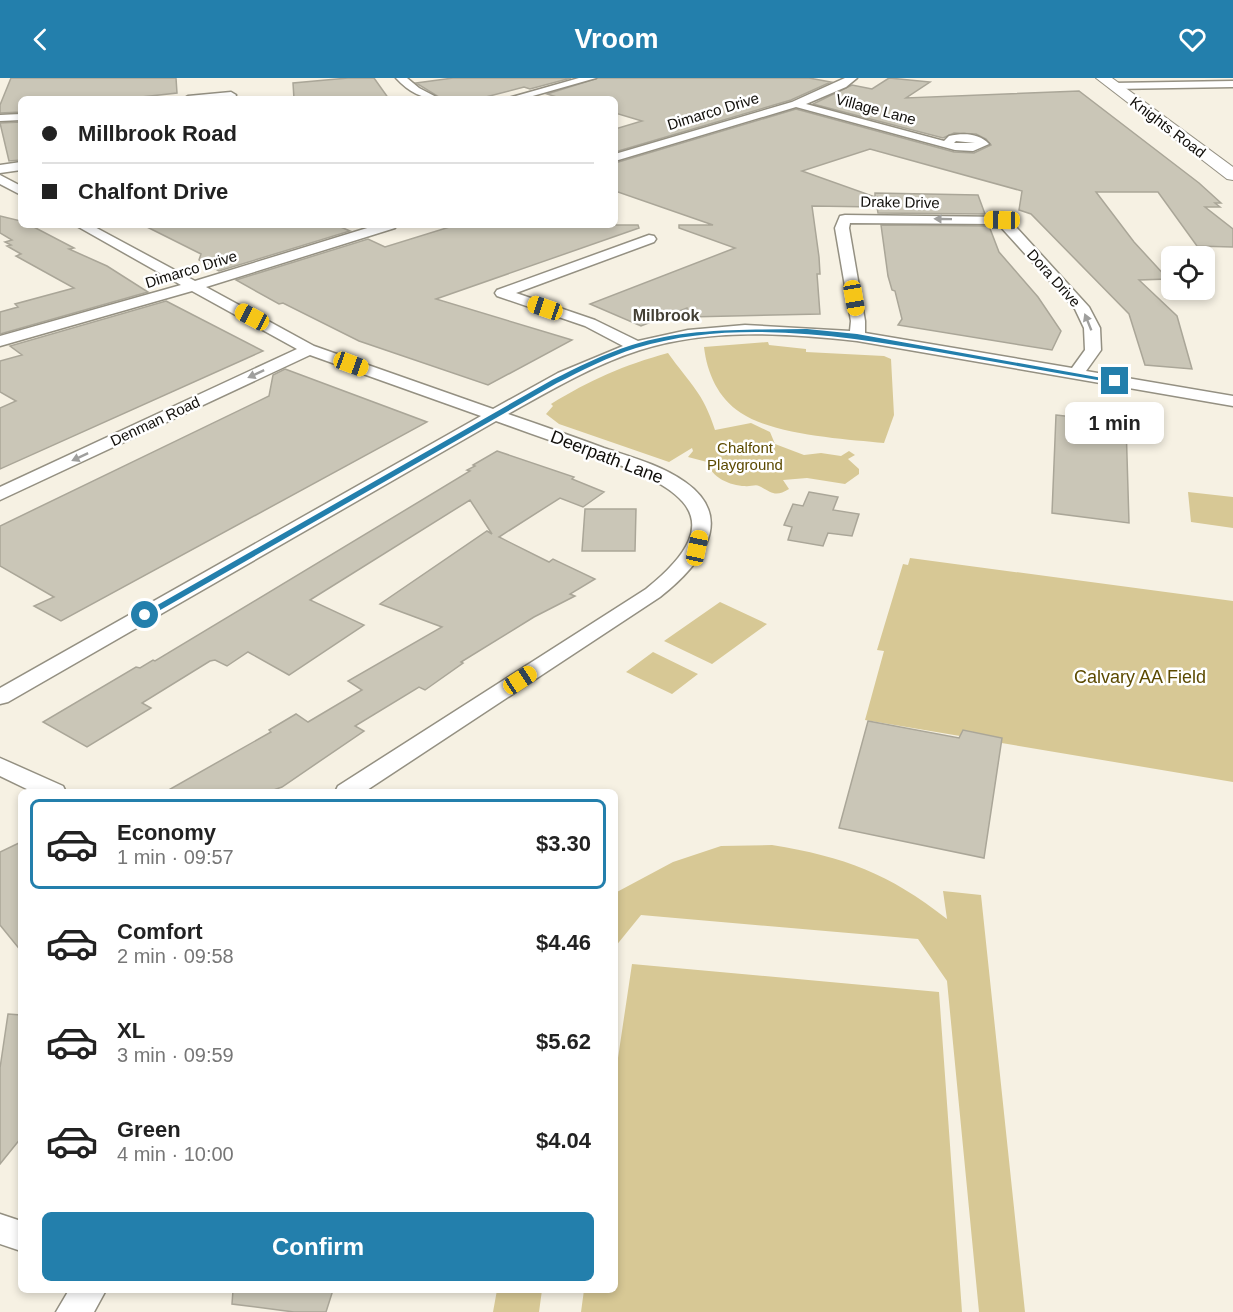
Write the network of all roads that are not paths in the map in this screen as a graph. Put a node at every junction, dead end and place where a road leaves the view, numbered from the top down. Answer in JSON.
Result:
{"nodes":[{"id":1,"x":401,"y":78,"type":"edge"},
{"id":2,"x":561,"y":78,"type":"edge"},
{"id":3,"x":591,"y":78,"type":"edge"},
{"id":4,"x":852,"y":78,"type":"edge"},
{"id":5,"x":1118,"y":82,"type":"edge"},
{"id":6,"x":574,"y":83,"type":"junction"},
{"id":7,"x":1233,"y":84,"type":"edge"},
{"id":8,"x":232,"y":93,"type":"edge"},
{"id":9,"x":210,"y":96,"type":"edge"},
{"id":10,"x":428,"y":96,"type":"edge"},
{"id":11,"x":522,"y":96,"type":"edge"},
{"id":12,"x":796,"y":104,"type":"junction"},
{"id":13,"x":18,"y":117,"type":"edge"},
{"id":14,"x":0,"y":118,"type":"edge"},
{"id":15,"x":948,"y":143,"type":"dead end"},
{"id":16,"x":1233,"y":155,"type":"edge"},
{"id":17,"x":618,"y":157,"type":"edge"},
{"id":18,"x":18,"y":166,"type":"edge"},
{"id":19,"x":0,"y":169,"type":"edge"},
{"id":20,"x":1233,"y":174,"type":"edge"},
{"id":21,"x":0,"y":179,"type":"edge"},
{"id":22,"x":18,"y":189,"type":"edge"},
{"id":23,"x":1002,"y":220,"type":"joint"},
{"id":24,"x":87,"y":228,"type":"edge"},
{"id":25,"x":380,"y":228,"type":"edge"},
{"id":26,"x":649,"y":239,"type":"dead end"},
{"id":27,"x":194,"y":286,"type":"junction"},
{"id":28,"x":857,"y":336,"type":"junction"},
{"id":29,"x":0,"y":341,"type":"edge"},
{"id":30,"x":636,"y":346,"type":"junction"},
{"id":31,"x":309,"y":349,"type":"junction"},
{"id":32,"x":1076,"y":374,"type":"junction"},
{"id":33,"x":1233,"y":401,"type":"edge"},
{"id":34,"x":495,"y":416,"type":"junction"},
{"id":35,"x":0,"y":494,"type":"edge"},
{"id":36,"x":0,"y":697,"type":"edge"},
{"id":37,"x":0,"y":766,"type":"edge"},
{"id":38,"x":48,"y":789,"type":"edge"},
{"id":39,"x":352,"y":789,"type":"edge"},
{"id":40,"x":0,"y":1229,"type":"edge"},
{"id":41,"x":18,"y":1235,"type":"edge"},
{"id":42,"x":87,"y":1293,"type":"edge"},
{"id":43,"x":74,"y":1312,"type":"edge"}],
"edges":[{"from":1,"to":10,"type":"street"},
{"from":2,"to":6,"type":"street"},
{"from":3,"to":6,"type":"street"},
{"from":4,"to":12,"type":"street","name":"Dimarco Drive"},
{"from":5,"to":7,"type":"street"},
{"from":5,"to":16,"type":"main road","name":"Knights Road"},
{"from":5,"to":20,"type":"main road","name":"Knights Road"},
{"from":6,"to":11,"type":"street"},
{"from":8,"to":9,"type":"street"},
{"from":12,"to":15,"type":"street","name":"Village Lane"},
{"from":12,"to":17,"type":"street","name":"Dimarco Drive"},
{"from":13,"to":14,"type":"street"},
{"from":18,"to":19,"type":"street"},
{"from":21,"to":22,"type":"street"},
{"from":23,"to":28,"type":"street","name":"Drake Drive","one_way":true},
{"from":32,"to":23,"type":"street","name":"Dora Drive","one_way":true},
{"from":24,"to":27,"type":"street","name":"Deerpath Lane"},
{"from":25,"to":27,"type":"street","name":"Dimarco Drive"},
{"from":26,"to":30,"type":"street"},
{"from":27,"to":29,"type":"street","name":"Dimarco Drive"},
{"from":27,"to":31,"type":"street","name":"Deerpath Lane"},
{"from":28,"to":30,"type":"street"},
{"from":28,"to":32,"type":"street"},
{"from":30,"to":34,"type":"street"},
{"from":31,"to":34,"type":"street","name":"Deerpath Lane"},
{"from":31,"to":35,"type":"street","name":"Denman Road","one_way":true},
{"from":32,"to":33,"type":"street"},
{"from":34,"to":36,"type":"street"},
{"from":34,"to":39,"type":"street","name":"Deerpath Lane"},
{"from":37,"to":38,"type":"street"},
{"from":40,"to":41,"type":"street"},
{"from":42,"to":43,"type":"street"}]}
